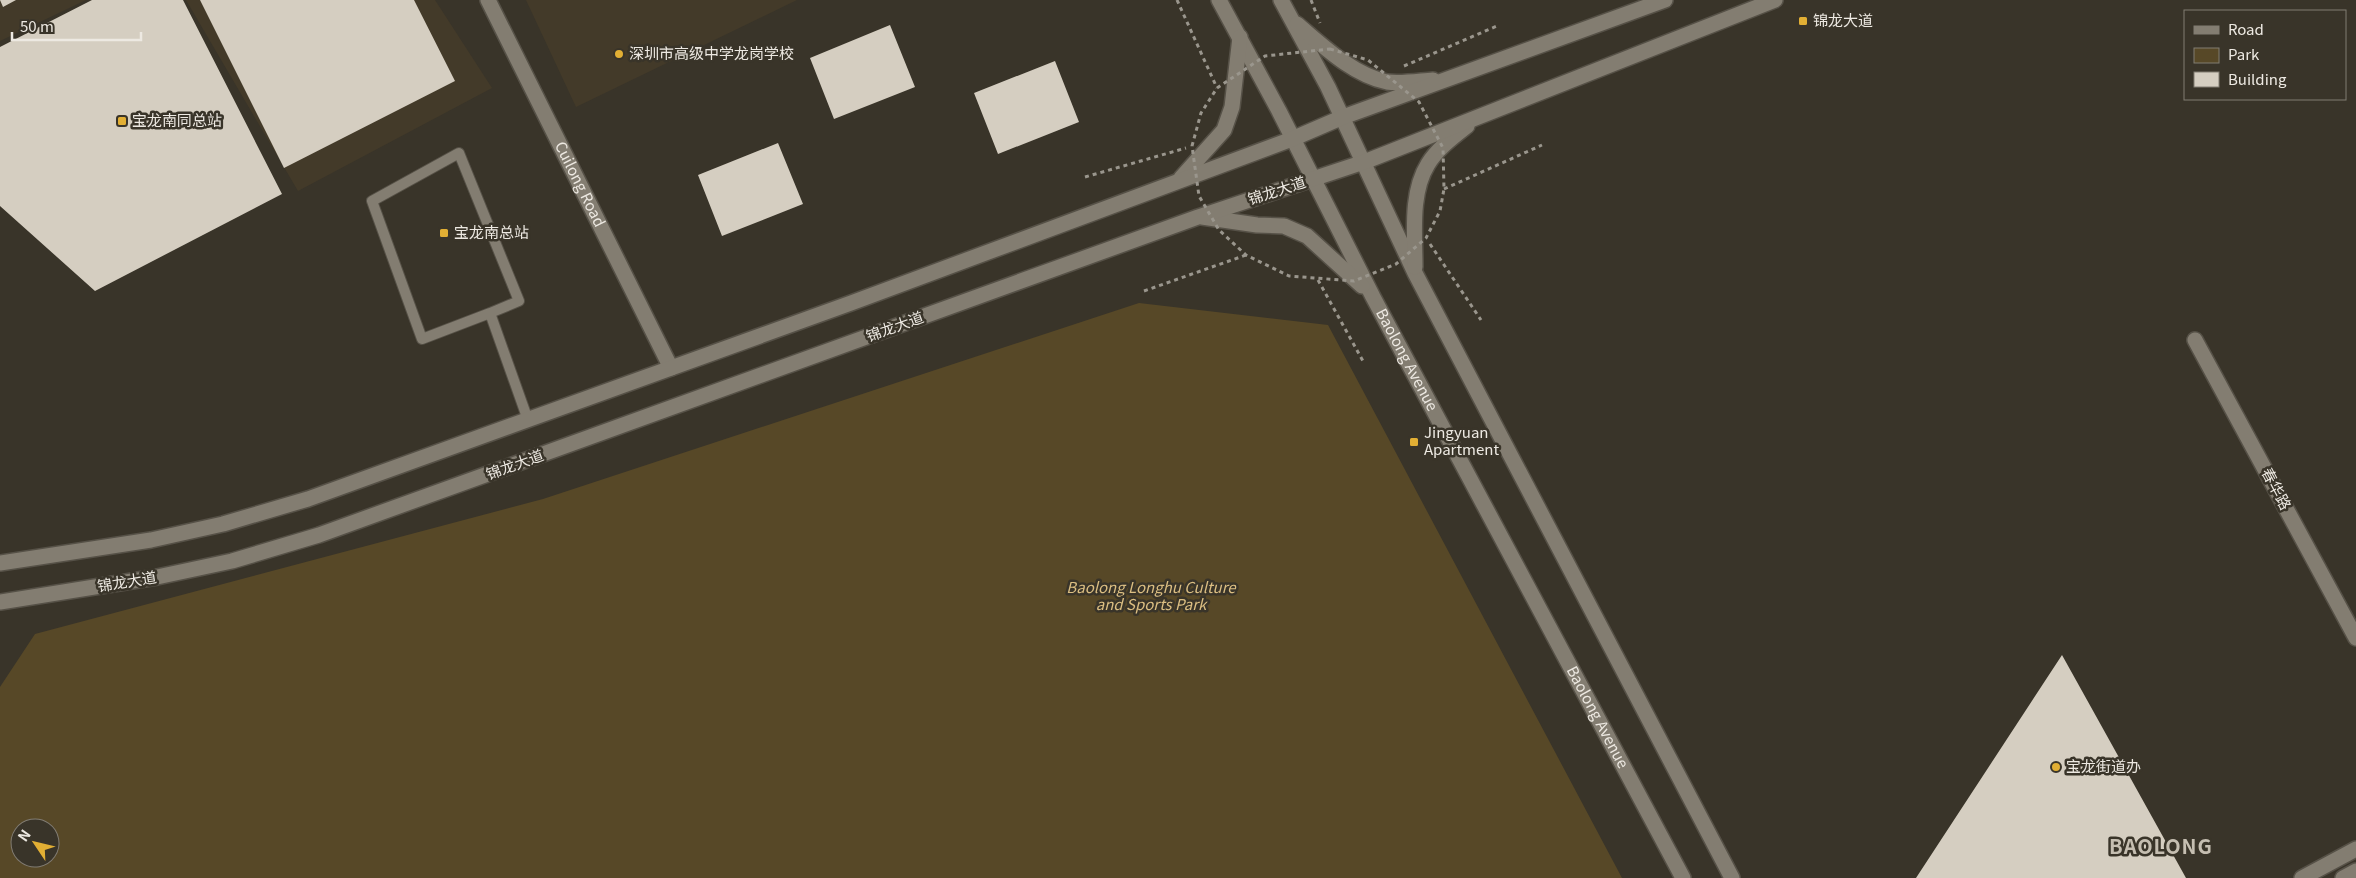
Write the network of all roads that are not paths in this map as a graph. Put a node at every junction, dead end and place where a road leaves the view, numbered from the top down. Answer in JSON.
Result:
{"nodes":[{"id":1,"x":488,"y":0,"type":"edge"},
{"id":2,"x":1220,"y":0,"type":"edge"},
{"id":3,"x":1281,"y":0,"type":"edge"},
{"id":4,"x":1665,"y":0,"type":"edge"},
{"id":5,"x":1775,"y":0,"type":"edge"},
{"id":6,"x":1291,"y":18,"type":"junction"},
{"id":7,"x":1240,"y":37,"type":"junction"},
{"id":8,"x":1450,"y":79,"type":"junction"},
{"id":9,"x":1343,"y":117,"type":"junction"},
{"id":10,"x":1476,"y":118,"type":"junction"},
{"id":11,"x":1292,"y":139,"type":"junction"},
{"id":12,"x":1364,"y":162,"type":"junction"},
{"id":13,"x":1313,"y":180,"type":"junction"},
{"id":14,"x":1178,"y":181,"type":"junction"},
{"id":15,"x":1198,"y":217,"type":"junction"},
{"id":16,"x":1415,"y":273,"type":"junction"},
{"id":17,"x":1373,"y":297,"type":"junction"},
{"id":18,"x":490,"y":313,"type":"junction"},
{"id":19,"x":2195,"y":340,"type":"dead end"},
{"id":20,"x":671,"y":368,"type":"junction"},
{"id":21,"x":528,"y":420,"type":"junction"},
{"id":22,"x":0,"y":563,"type":"edge"},
{"id":23,"x":0,"y":602,"type":"edge"},
{"id":24,"x":2356,"y":638,"type":"edge"},
{"id":25,"x":2356,"y":849,"type":"edge"},
{"id":26,"x":2356,"y":871,"type":"edge"},
{"id":27,"x":1683,"y":878,"type":"edge"},
{"id":28,"x":1732,"y":878,"type":"edge"},
{"id":29,"x":2302,"y":878,"type":"edge"},
{"id":30,"x":2343,"y":878,"type":"edge"}],
"edges":[{"from":1,"to":20,"type":"main road","name":"Cuilong Road"},
{"from":2,"to":7,"type":"main road","name":"Baolong Avenue"},
{"from":3,"to":6,"type":"main road"},
{"from":4,"to":8,"type":"main road"},
{"from":5,"to":10,"type":"main road","name":"锦龙大道"},
{"from":6,"to":8,"type":"main road"},
{"from":6,"to":9,"type":"main road"},
{"from":7,"to":11,"type":"main road","name":"Baolong Avenue"},
{"from":7,"to":14,"type":"main road"},
{"from":8,"to":9,"type":"main road"},
{"from":9,"to":11,"type":"main road"},
{"from":9,"to":12,"type":"main road"},
{"from":10,"to":12,"type":"main road","name":"锦龙大道"},
{"from":10,"to":16,"type":"main road"},
{"from":11,"to":13,"type":"main road","name":"Baolong Avenue"},
{"from":11,"to":14,"type":"main road"},
{"from":12,"to":13,"type":"main road","name":"锦龙大道"},
{"from":12,"to":16,"type":"main road"},
{"from":13,"to":15,"type":"main road","name":"锦龙大道"},
{"from":13,"to":17,"type":"main road","name":"Baolong Avenue"},
{"from":14,"to":20,"type":"main road"},
{"from":15,"to":17,"type":"main road"},
{"from":15,"to":23,"type":"main road","name":"锦龙大道"},
{"from":16,"to":28,"type":"main road"},
{"from":17,"to":27,"type":"main road","name":"Baolong Avenue"},
{"from":18,"to":18,"type":"lane"},
{"from":18,"to":21,"type":"lane"},
{"from":19,"to":24,"type":"main road","name":"春华路"},
{"from":20,"to":21,"type":"main road"},
{"from":21,"to":22,"type":"main road"},
{"from":25,"to":29,"type":"main road"},
{"from":26,"to":30,"type":"main road"}]}
